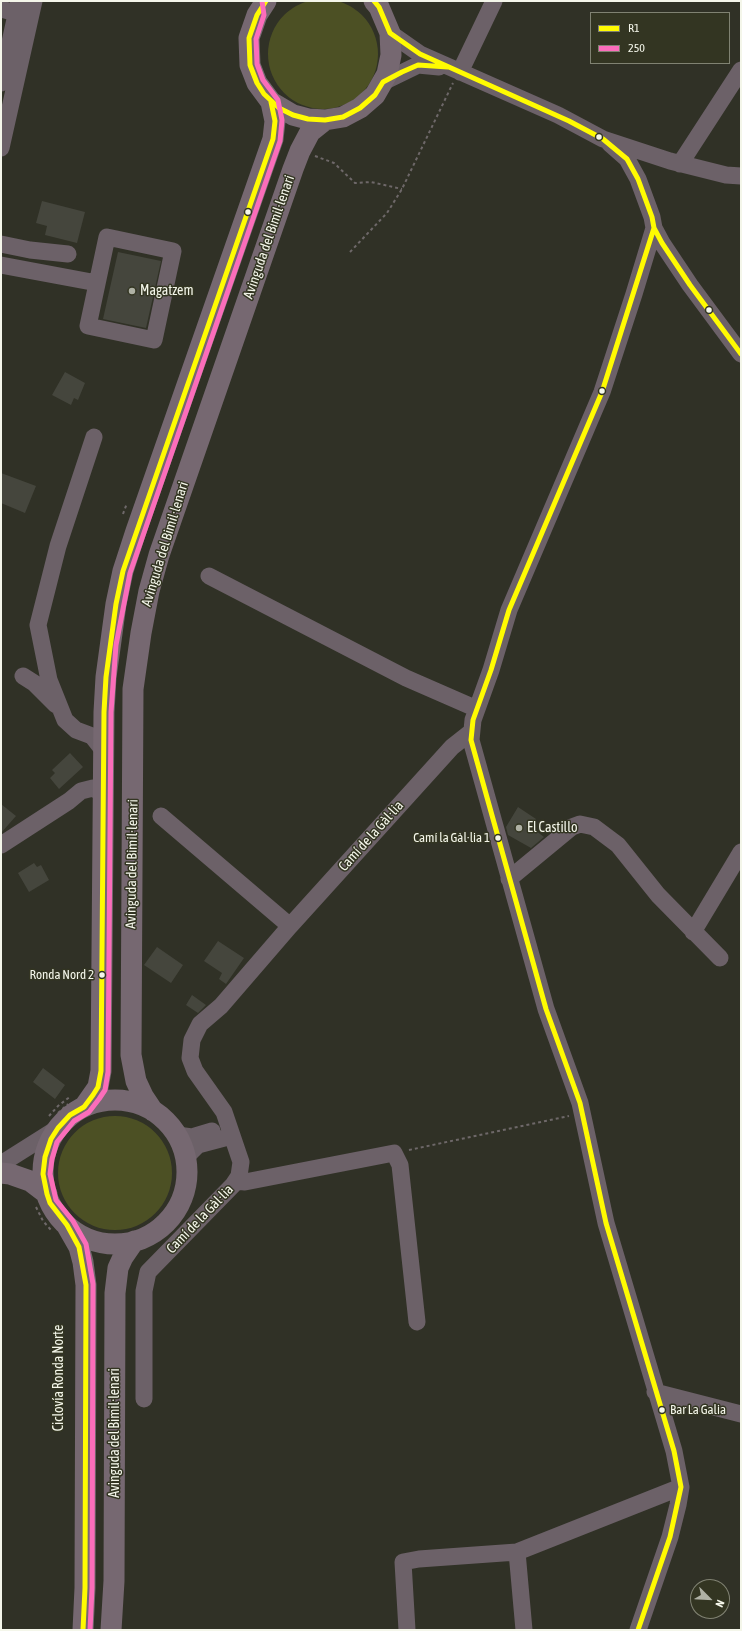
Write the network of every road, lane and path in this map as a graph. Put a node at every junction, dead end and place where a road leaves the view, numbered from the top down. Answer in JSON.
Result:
{"nodes":[{"id":1,"x":28,"y":1,"type":"edge"},
{"id":2,"x":34,"y":1,"type":"edge"},
{"id":3,"x":374,"y":1,"type":"edge"},
{"id":4,"x":494,"y":1,"type":"edge"},
{"id":5,"x":259,"y":6,"type":"edge"},
{"id":6,"x":12,"y":8,"type":"edge"},
{"id":7,"x":390,"y":33,"type":"junction"},
{"id":8,"x":24,"y":42,"type":"junction"},
{"id":9,"x":454,"y":69,"type":"junction"},
{"id":10,"x":741,"y":70,"type":"edge"},
{"id":11,"x":383,"y":82,"type":"junction"},
{"id":12,"x":1,"y":83,"type":"edge"},
{"id":13,"x":271,"y":102,"type":"junction"},
{"id":14,"x":325,"y":120,"type":"junction"},
{"id":15,"x":603,"y":139,"type":"junction"},
{"id":16,"x":1,"y":148,"type":"edge"},
{"id":17,"x":310,"y":154,"type":"dead end"},
{"id":18,"x":680,"y":164,"type":"junction"},
{"id":19,"x":741,"y":176,"type":"edge"},
{"id":20,"x":402,"y":189,"type":"junction"},
{"id":21,"x":654,"y":228,"type":"junction"},
{"id":22,"x":1,"y":244,"type":"edge"},
{"id":23,"x":350,"y":252,"type":"dead end"},
{"id":24,"x":68,"y":254,"type":"dead end"},
{"id":25,"x":1,"y":265,"type":"edge"},
{"id":26,"x":97,"y":283,"type":"junction"},
{"id":27,"x":741,"y":354,"type":"edge"},
{"id":28,"x":94,"y":437,"type":"dead end"},
{"id":29,"x":209,"y":576,"type":"dead end"},
{"id":30,"x":23,"y":676,"type":"dead end"},
{"id":31,"x":60,"y":709,"type":"junction"},
{"id":32,"x":477,"y":709,"type":"junction"},
{"id":33,"x":471,"y":732,"type":"junction"},
{"id":34,"x":103,"y":750,"type":"junction"},
{"id":35,"x":103,"y":794,"type":"junction"},
{"id":36,"x":161,"y":816,"type":"dead end"},
{"id":37,"x":1,"y":845,"type":"edge"},
{"id":38,"x":741,"y":852,"type":"edge"},
{"id":39,"x":509,"y":879,"type":"junction"},
{"id":40,"x":290,"y":926,"type":"junction"},
{"id":41,"x":694,"y":932,"type":"junction"},
{"id":42,"x":720,"y":958,"type":"dead end"},
{"id":43,"x":78,"y":1103,"type":"junction"},
{"id":44,"x":153,"y":1111,"type":"junction"},
{"id":45,"x":582,"y":1113,"type":"junction"},
{"id":46,"x":57,"y":1121,"type":"junction"},
{"id":47,"x":230,"y":1131,"type":"junction"},
{"id":48,"x":177,"y":1135,"type":"junction"},
{"id":49,"x":394,"y":1153,"type":"junction"},
{"id":50,"x":185,"y":1158,"type":"junction"},
{"id":51,"x":1,"y":1164,"type":"edge"},
{"id":52,"x":1,"y":1173,"type":"edge"},
{"id":53,"x":236,"y":1181,"type":"junction"},
{"id":54,"x":41,"y":1200,"type":"junction"},
{"id":55,"x":60,"y":1229,"type":"junction"},
{"id":56,"x":134,"y":1241,"type":"junction"},
{"id":57,"x":417,"y":1322,"type":"dead end"},
{"id":58,"x":656,"y":1392,"type":"junction"},
{"id":59,"x":144,"y":1399,"type":"dead end"},
{"id":60,"x":741,"y":1414,"type":"edge"},
{"id":61,"x":681,"y":1487,"type":"junction"},
{"id":62,"x":518,"y":1552,"type":"junction"},
{"id":63,"x":83,"y":1630,"type":"edge"},
{"id":64,"x":111,"y":1630,"type":"edge"},
{"id":65,"x":407,"y":1630,"type":"edge"},
{"id":66,"x":524,"y":1630,"type":"edge"},
{"id":67,"x":638,"y":1630,"type":"edge"}],
"edges":[{"from":1,"to":6,"type":"street"},
{"from":2,"to":8,"type":"street"},
{"from":3,"to":7,"type":"main road"},
{"from":4,"to":9,"type":"street"},
{"from":5,"to":13,"type":"main road"},
{"from":6,"to":8,"type":"street"},
{"from":6,"to":12,"type":"street"},
{"from":7,"to":9,"type":"street"},
{"from":7,"to":11,"type":"main road"},
{"from":8,"to":16,"type":"street"},
{"from":9,"to":11,"type":"street"},
{"from":9,"to":15,"type":"street"},
{"from":9,"to":20,"type":"path"},
{"from":10,"to":18,"type":"street"},
{"from":11,"to":14,"type":"main road"},
{"from":13,"to":14,"type":"main road"},
{"from":13,"to":34,"type":"main road","name":"Avinguda del Bimil·lenari"},
{"from":14,"to":44,"type":"main road","name":"Avinguda del Bimil·lenari"},
{"from":15,"to":18,"type":"street"},
{"from":15,"to":21,"type":"street"},
{"from":17,"to":20,"type":"path"},
{"from":18,"to":19,"type":"street"},
{"from":20,"to":23,"type":"path"},
{"from":21,"to":27,"type":"street"},
{"from":21,"to":32,"type":"street"},
{"from":22,"to":24,"type":"street"},
{"from":25,"to":26,"type":"street"},
{"from":26,"to":26,"type":"street"},
{"from":28,"to":31,"type":"street"},
{"from":29,"to":32,"type":"street"},
{"from":30,"to":31,"type":"street"},
{"from":31,"to":34,"type":"street"},
{"from":32,"to":33,"type":"street"},
{"from":33,"to":39,"type":"street"},
{"from":33,"to":40,"type":"street","name":"Camí de la Gàl·lia"},
{"from":34,"to":35,"type":"main road","name":"Avinguda del Bimil·lenari"},
{"from":35,"to":37,"type":"street"},
{"from":35,"to":43,"type":"main road","name":"Avinguda del Bimil·lenari"},
{"from":36,"to":40,"type":"street"},
{"from":38,"to":41,"type":"street"},
{"from":39,"to":41,"type":"street"},
{"from":39,"to":45,"type":"street"},
{"from":40,"to":47,"type":"street","name":"Camí de la Gàl·lia"},
{"from":41,"to":42,"type":"street"},
{"from":43,"to":44,"type":"main road"},
{"from":43,"to":46,"type":"path"},
{"from":43,"to":46,"type":"main road"},
{"from":44,"to":48,"type":"main road"},
{"from":45,"to":49,"type":"path"},
{"from":45,"to":58,"type":"street"},
{"from":46,"to":51,"type":"street"},
{"from":46,"to":54,"type":"main road"},
{"from":47,"to":48,"type":"street"},
{"from":47,"to":50,"type":"street"},
{"from":47,"to":53,"type":"street","name":"Camí de la Gàl·lia"},
{"from":48,"to":50,"type":"main road"},
{"from":49,"to":53,"type":"street"},
{"from":49,"to":57,"type":"street"},
{"from":50,"to":56,"type":"main road"},
{"from":52,"to":54,"type":"main road"},
{"from":53,"to":59,"type":"street","name":"Camí de la Gàl·lia"},
{"from":54,"to":55,"type":"main road"},
{"from":54,"to":55,"type":"path"},
{"from":55,"to":56,"type":"main road"},
{"from":55,"to":63,"type":"main road","name":"Avinguda del Bimil·lenari"},
{"from":56,"to":64,"type":"main road","name":"Avinguda del Bimil·lenari"},
{"from":58,"to":60,"type":"street"},
{"from":58,"to":61,"type":"street"},
{"from":61,"to":62,"type":"street"},
{"from":61,"to":67,"type":"street"},
{"from":62,"to":65,"type":"street"},
{"from":62,"to":66,"type":"street"}]}
